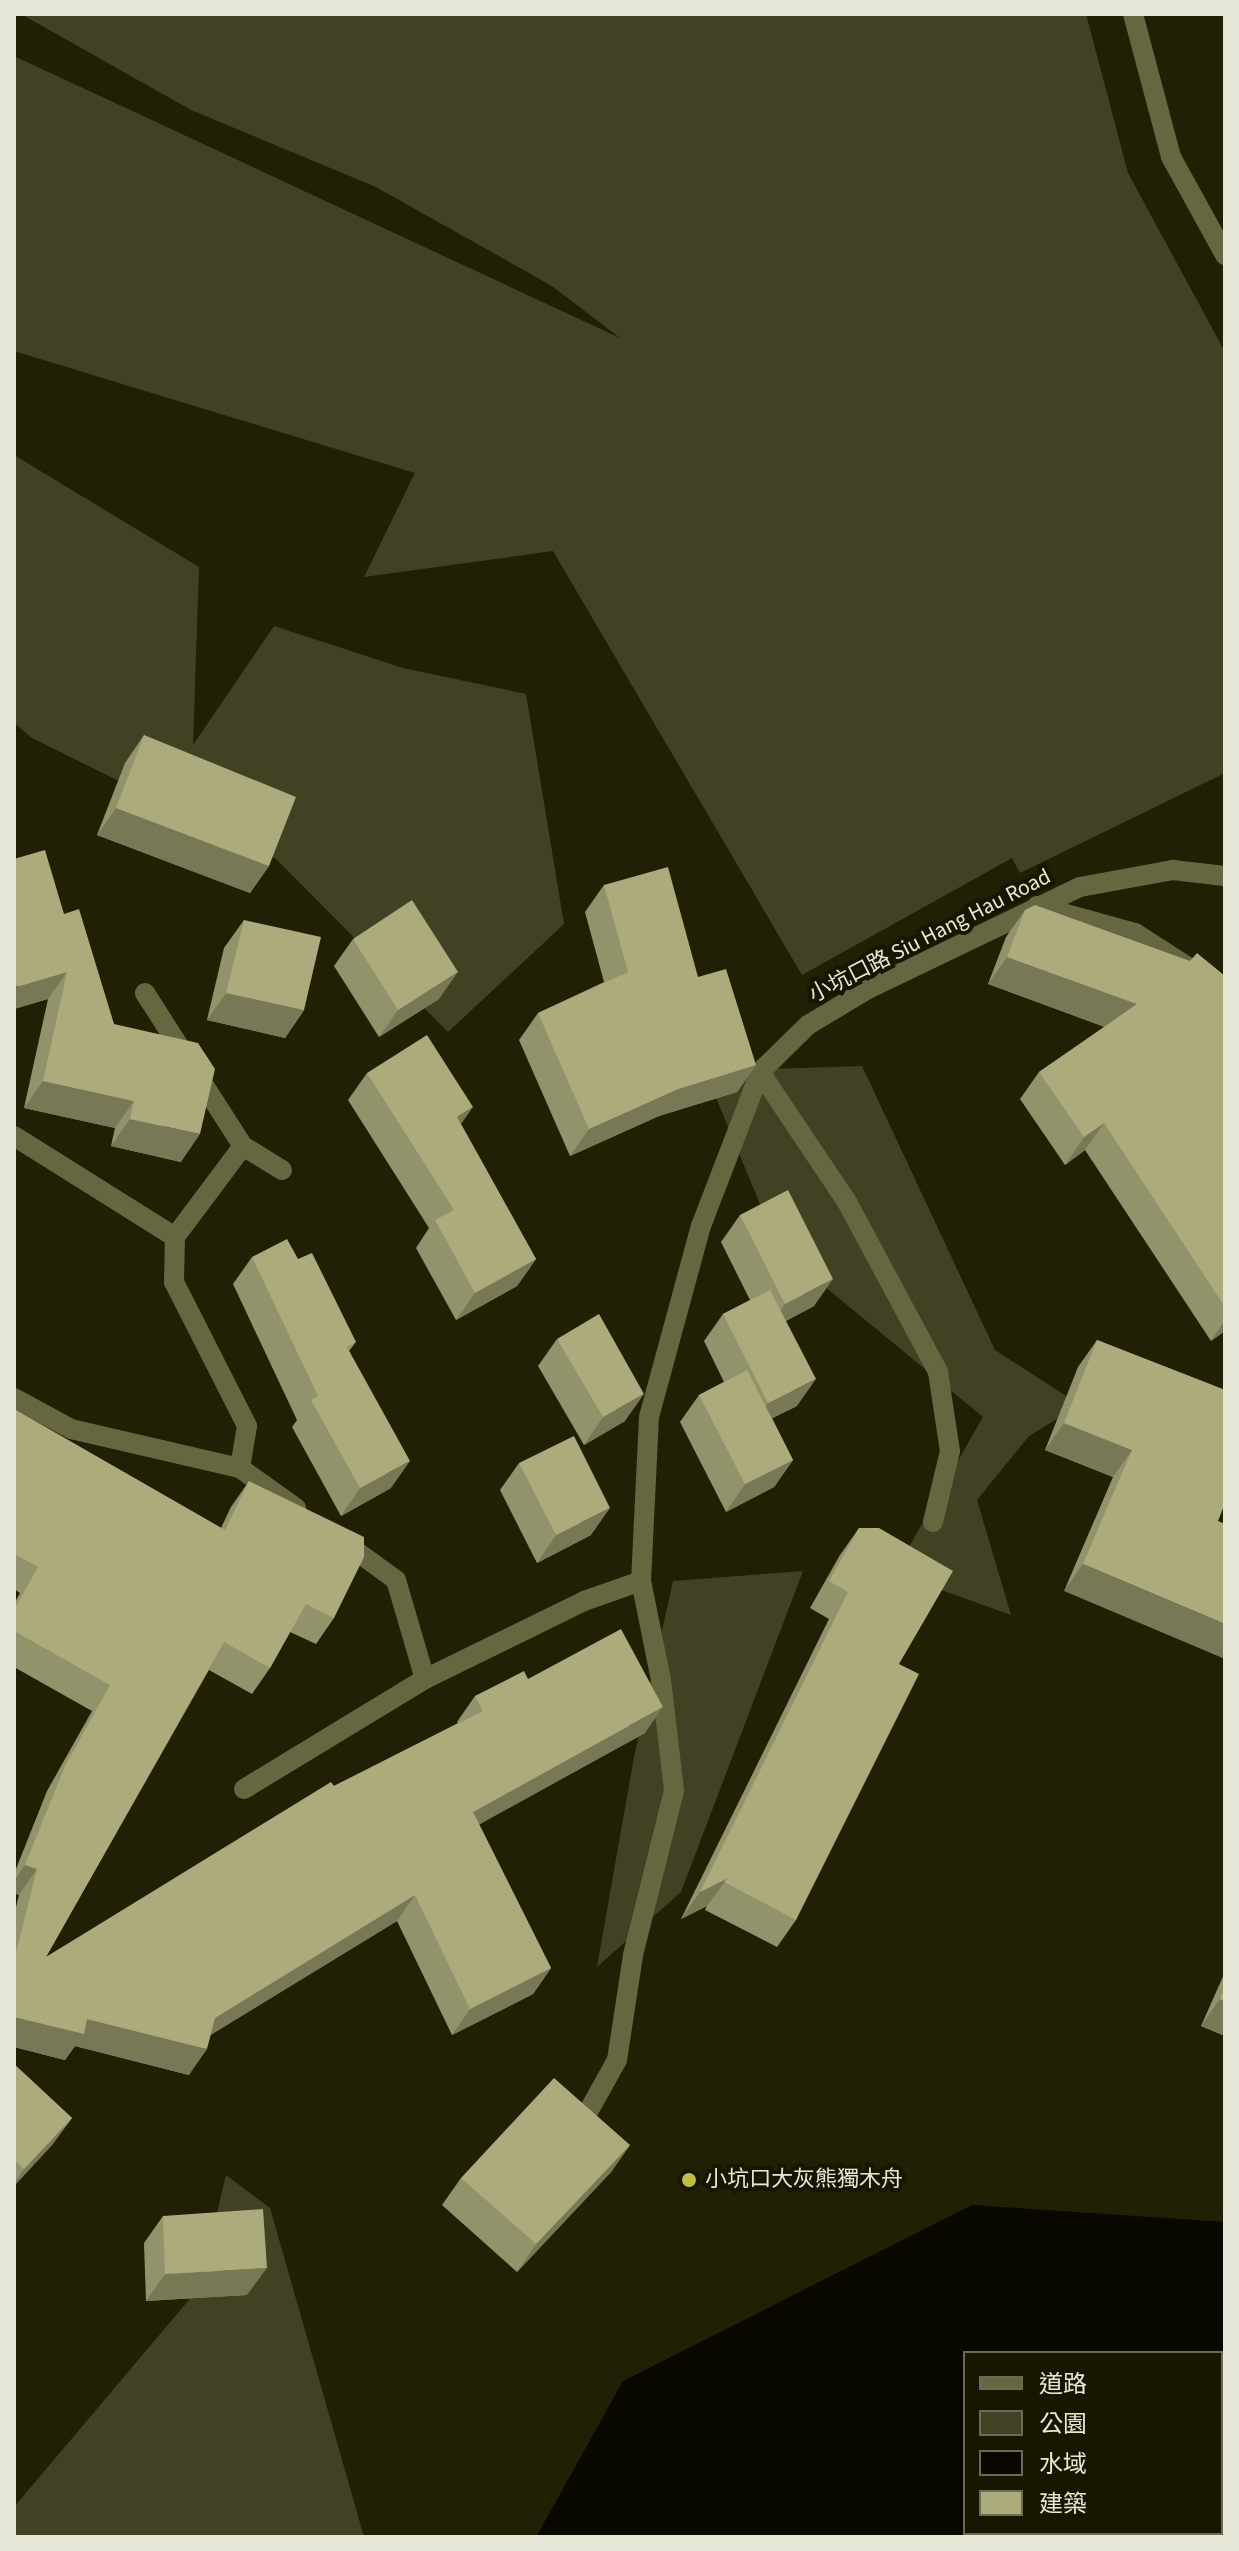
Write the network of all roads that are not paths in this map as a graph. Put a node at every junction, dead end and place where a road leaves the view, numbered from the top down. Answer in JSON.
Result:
{"nodes":[{"id":1,"x":1133,"y":14,"type":"edge"},
{"id":2,"x":1225,"y":255,"type":"edge"},
{"id":3,"x":1225,"y":876,"type":"edge"},
{"id":4,"x":1037,"y":906,"type":"junction"},
{"id":5,"x":1225,"y":991,"type":"edge"},
{"id":6,"x":145,"y":993,"type":"dead end"},
{"id":7,"x":760,"y":1072,"type":"junction"},
{"id":8,"x":14,"y":1136,"type":"edge"},
{"id":9,"x":243,"y":1146,"type":"junction"},
{"id":10,"x":282,"y":1170,"type":"dead end"},
{"id":11,"x":175,"y":1237,"type":"junction"},
{"id":12,"x":14,"y":1398,"type":"edge"},
{"id":13,"x":240,"y":1468,"type":"junction"},
{"id":14,"x":933,"y":1522,"type":"dead end"},
{"id":15,"x":641,"y":1581,"type":"junction"},
{"id":16,"x":425,"y":1679,"type":"junction"},
{"id":17,"x":244,"y":1789,"type":"dead end"},
{"id":18,"x":578,"y":2130,"type":"edge"}],
"edges":[{"from":1,"to":2,"type":"street"},
{"from":3,"to":4,"type":"street","name":"小坑口路 Siu Hang Hau Road"},
{"from":4,"to":5,"type":"street"},
{"from":4,"to":7,"type":"street","name":"小坑口路 Siu Hang Hau Road"},
{"from":6,"to":9,"type":"street"},
{"from":7,"to":14,"type":"street"},
{"from":7,"to":15,"type":"street","name":"小坑口路 Siu Hang Hau Road"},
{"from":8,"to":11,"type":"street"},
{"from":9,"to":10,"type":"street"},
{"from":9,"to":11,"type":"street"},
{"from":11,"to":13,"type":"street"},
{"from":12,"to":13,"type":"street"},
{"from":13,"to":16,"type":"street"},
{"from":15,"to":16,"type":"street"},
{"from":15,"to":18,"type":"street","name":"小坑口路 Siu Hang Hau Road"},
{"from":16,"to":17,"type":"street"}]}
